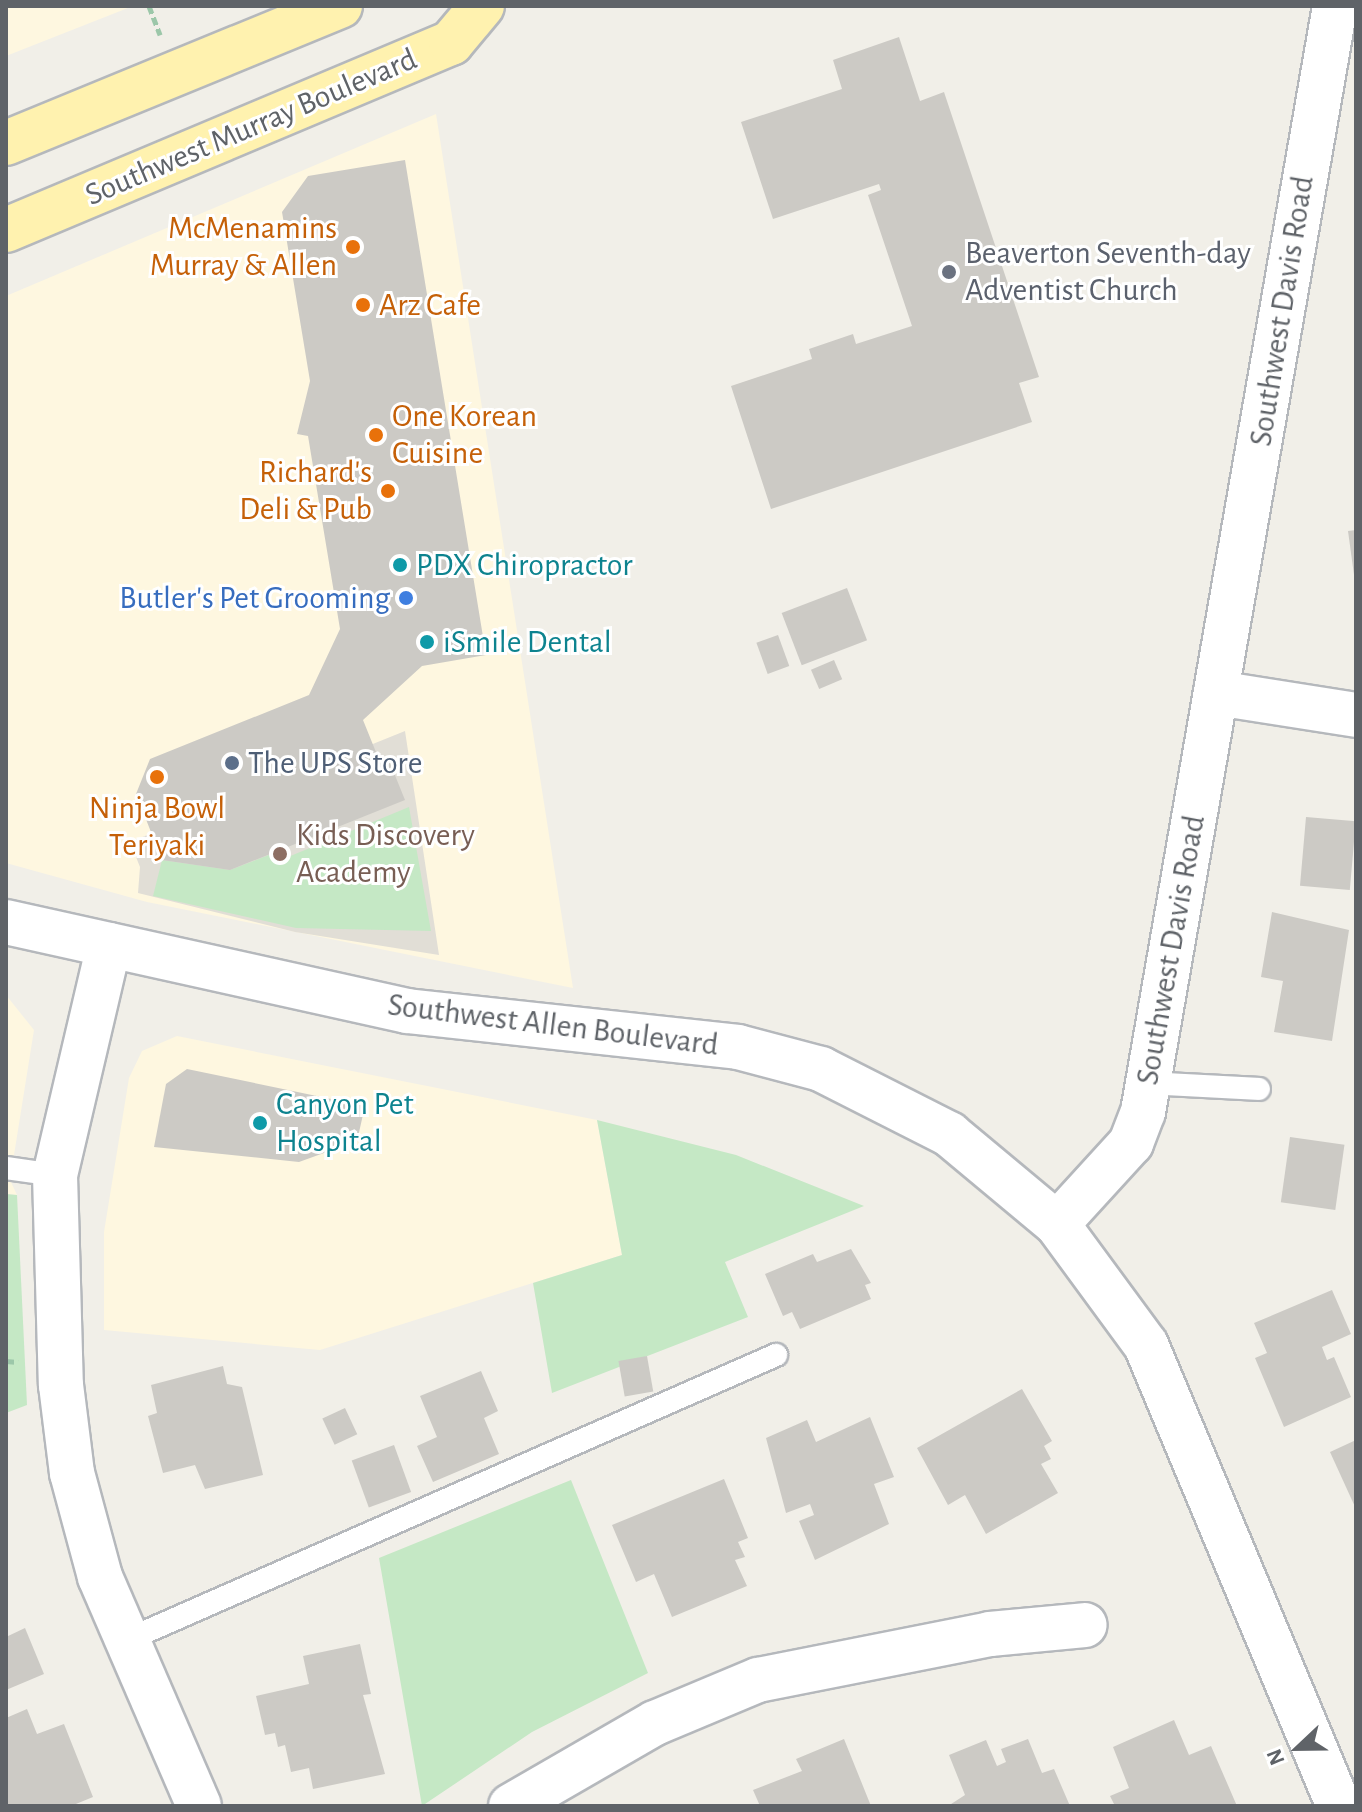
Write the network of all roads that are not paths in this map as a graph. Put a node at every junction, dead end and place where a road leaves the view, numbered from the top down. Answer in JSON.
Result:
{"nodes":[{"id":1,"x":340,"y":6,"type":"edge"},
{"id":2,"x":482,"y":6,"type":"edge"},
{"id":3,"x":1335,"y":6,"type":"edge"},
{"id":4,"x":6,"y":143,"type":"edge"},
{"id":5,"x":6,"y":230,"type":"edge"},
{"id":6,"x":1216,"y":693,"type":"junction"},
{"id":7,"x":1356,"y":715,"type":"edge"},
{"id":8,"x":6,"y":922,"type":"edge"},
{"id":9,"x":109,"y":945,"type":"junction"},
{"id":10,"x":1148,"y":1083,"type":"junction"},
{"id":11,"x":1259,"y":1089,"type":"dead end"},
{"id":12,"x":6,"y":1168,"type":"edge"},
{"id":13,"x":55,"y":1175,"type":"junction"},
{"id":14,"x":1057,"y":1224,"type":"junction"},
{"id":15,"x":776,"y":1355,"type":"dead end"},
{"id":16,"x":1085,"y":1625,"type":"dead end"},
{"id":17,"x":127,"y":1640,"type":"junction"},
{"id":18,"x":199,"y":1806,"type":"edge"},
{"id":19,"x":511,"y":1806,"type":"edge"},
{"id":20,"x":1339,"y":1806,"type":"edge"}],
"edges":[{"from":1,"to":4,"type":"main road"},
{"from":2,"to":5,"type":"main road","name":"Southwest Murray Boulevard"},
{"from":3,"to":6,"type":"street","name":"Southwest Davis Road"},
{"from":6,"to":7,"type":"street"},
{"from":6,"to":10,"type":"street","name":"Southwest Davis Road"},
{"from":8,"to":9,"type":"street","name":"Southwest Allen Boulevard"},
{"from":9,"to":13,"type":"street"},
{"from":9,"to":14,"type":"street","name":"Southwest Allen Boulevard"},
{"from":10,"to":11,"type":"lane"},
{"from":10,"to":14,"type":"street","name":"Southwest Davis Road"},
{"from":12,"to":13,"type":"lane"},
{"from":13,"to":17,"type":"street"},
{"from":14,"to":20,"type":"street"},
{"from":15,"to":17,"type":"lane"},
{"from":16,"to":19,"type":"street"},
{"from":17,"to":18,"type":"street"}]}
